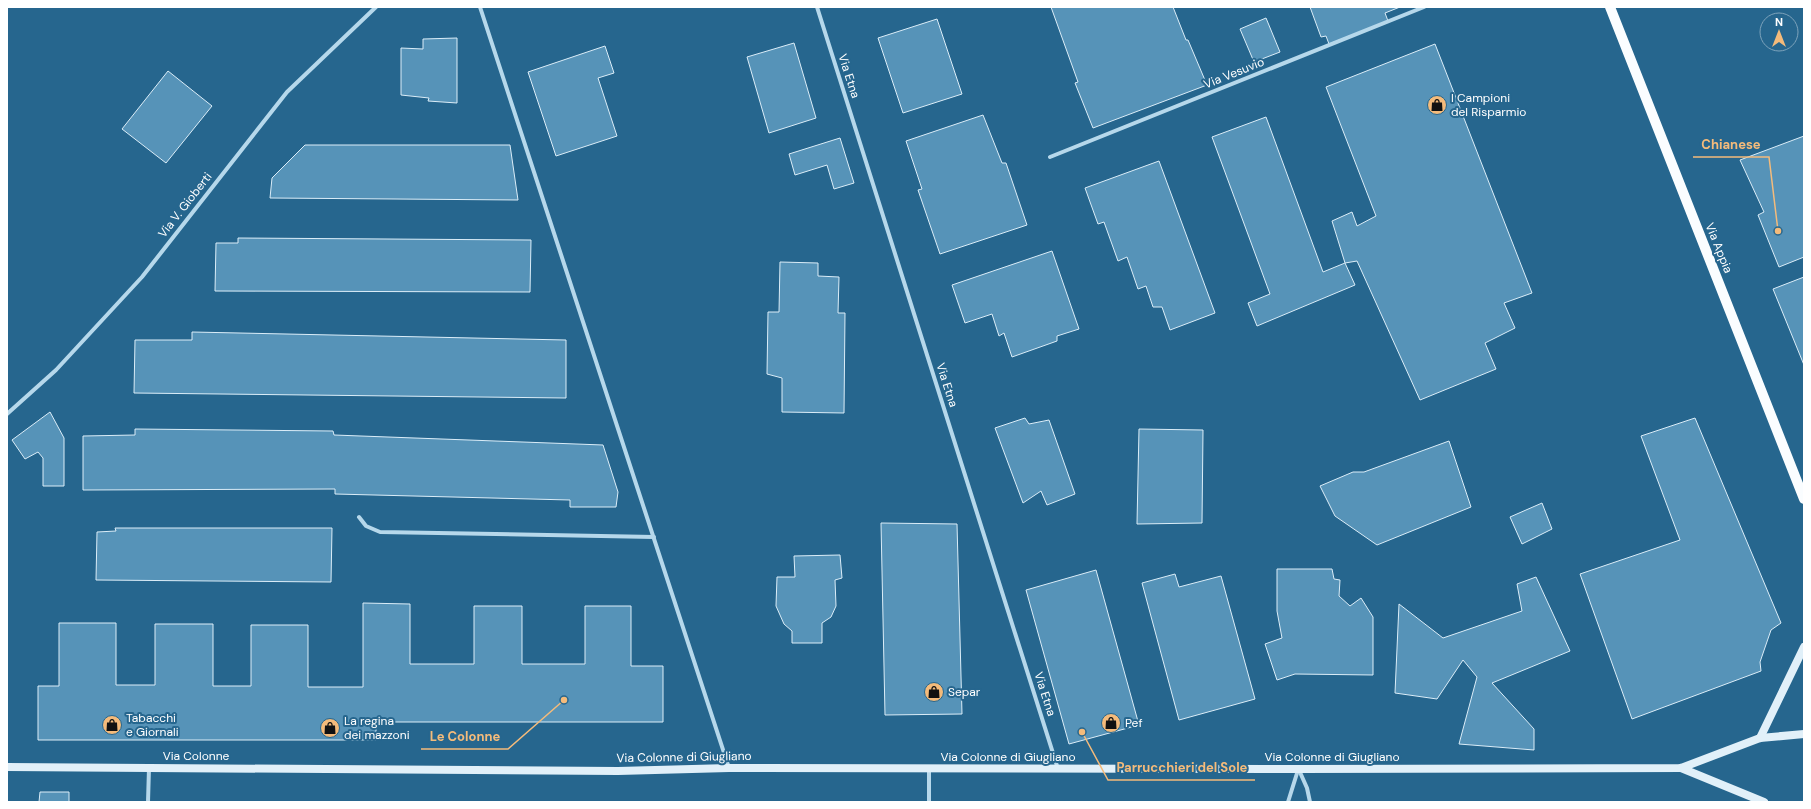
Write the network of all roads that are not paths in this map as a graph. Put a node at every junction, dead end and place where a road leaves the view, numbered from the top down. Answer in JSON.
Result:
{"nodes":[{"id":1,"x":376,"y":7,"type":"edge"},
{"id":2,"x":480,"y":7,"type":"edge"},
{"id":3,"x":817,"y":7,"type":"edge"},
{"id":4,"x":1424,"y":7,"type":"edge"},
{"id":5,"x":1610,"y":7,"type":"edge"},
{"id":6,"x":1050,"y":157,"type":"dead end"},
{"id":7,"x":7,"y":414,"type":"edge"},
{"id":8,"x":1804,"y":499,"type":"edge"},
{"id":9,"x":359,"y":517,"type":"dead end"},
{"id":10,"x":654,"y":537,"type":"junction"},
{"id":11,"x":1804,"y":648,"type":"edge"},
{"id":12,"x":1804,"y":734,"type":"edge"},
{"id":13,"x":1760,"y":738,"type":"junction"},
{"id":14,"x":7,"y":767,"type":"edge"},
{"id":15,"x":149,"y":768,"type":"junction"},
{"id":16,"x":384,"y":768,"type":"joint"},
{"id":17,"x":729,"y":768,"type":"junction"},
{"id":18,"x":1681,"y":768,"type":"junction"},
{"id":19,"x":929,"y":769,"type":"junction"},
{"id":20,"x":1058,"y":769,"type":"junction"},
{"id":21,"x":1299,"y":769,"type":"junction"},
{"id":22,"x":148,"y":802,"type":"edge"},
{"id":23,"x":930,"y":802,"type":"edge"},
{"id":24,"x":1288,"y":802,"type":"edge"},
{"id":25,"x":1310,"y":802,"type":"edge"},
{"id":26,"x":1764,"y":802,"type":"edge"}],
"edges":[{"from":1,"to":7,"type":"street","name":"Via V. Gioberti"},
{"from":2,"to":10,"type":"street"},
{"from":3,"to":20,"type":"street","name":"Via Etna"},
{"from":4,"to":6,"type":"street","name":"Via Vesuvio"},
{"from":5,"to":8,"type":"main road","name":"Via Appia"},
{"from":9,"to":10,"type":"street"},
{"from":10,"to":17,"type":"street"},
{"from":11,"to":13,"type":"main road"},
{"from":12,"to":13,"type":"main road","name":"Via Colonne di Giugliano"},
{"from":13,"to":18,"type":"main road","name":"Via Colonne di Giugliano"},
{"from":14,"to":15,"type":"main road","name":"Via Colonne"},
{"from":15,"to":16,"type":"main road","name":"Via Colonne"},
{"from":15,"to":22,"type":"street"},
{"from":16,"to":17,"type":"main road","name":"Via Colonne di Giugliano"},
{"from":17,"to":19,"type":"main road","name":"Via Colonne di Giugliano"},
{"from":18,"to":21,"type":"main road","name":"Via Colonne di Giugliano"},
{"from":18,"to":26,"type":"main road","name":"Via Colonne di Giugliano"},
{"from":19,"to":20,"type":"main road","name":"Via Colonne di Giugliano"},
{"from":19,"to":23,"type":"street"},
{"from":20,"to":21,"type":"main road","name":"Via Colonne di Giugliano"},
{"from":21,"to":24,"type":"street"},
{"from":21,"to":25,"type":"street"}]}
